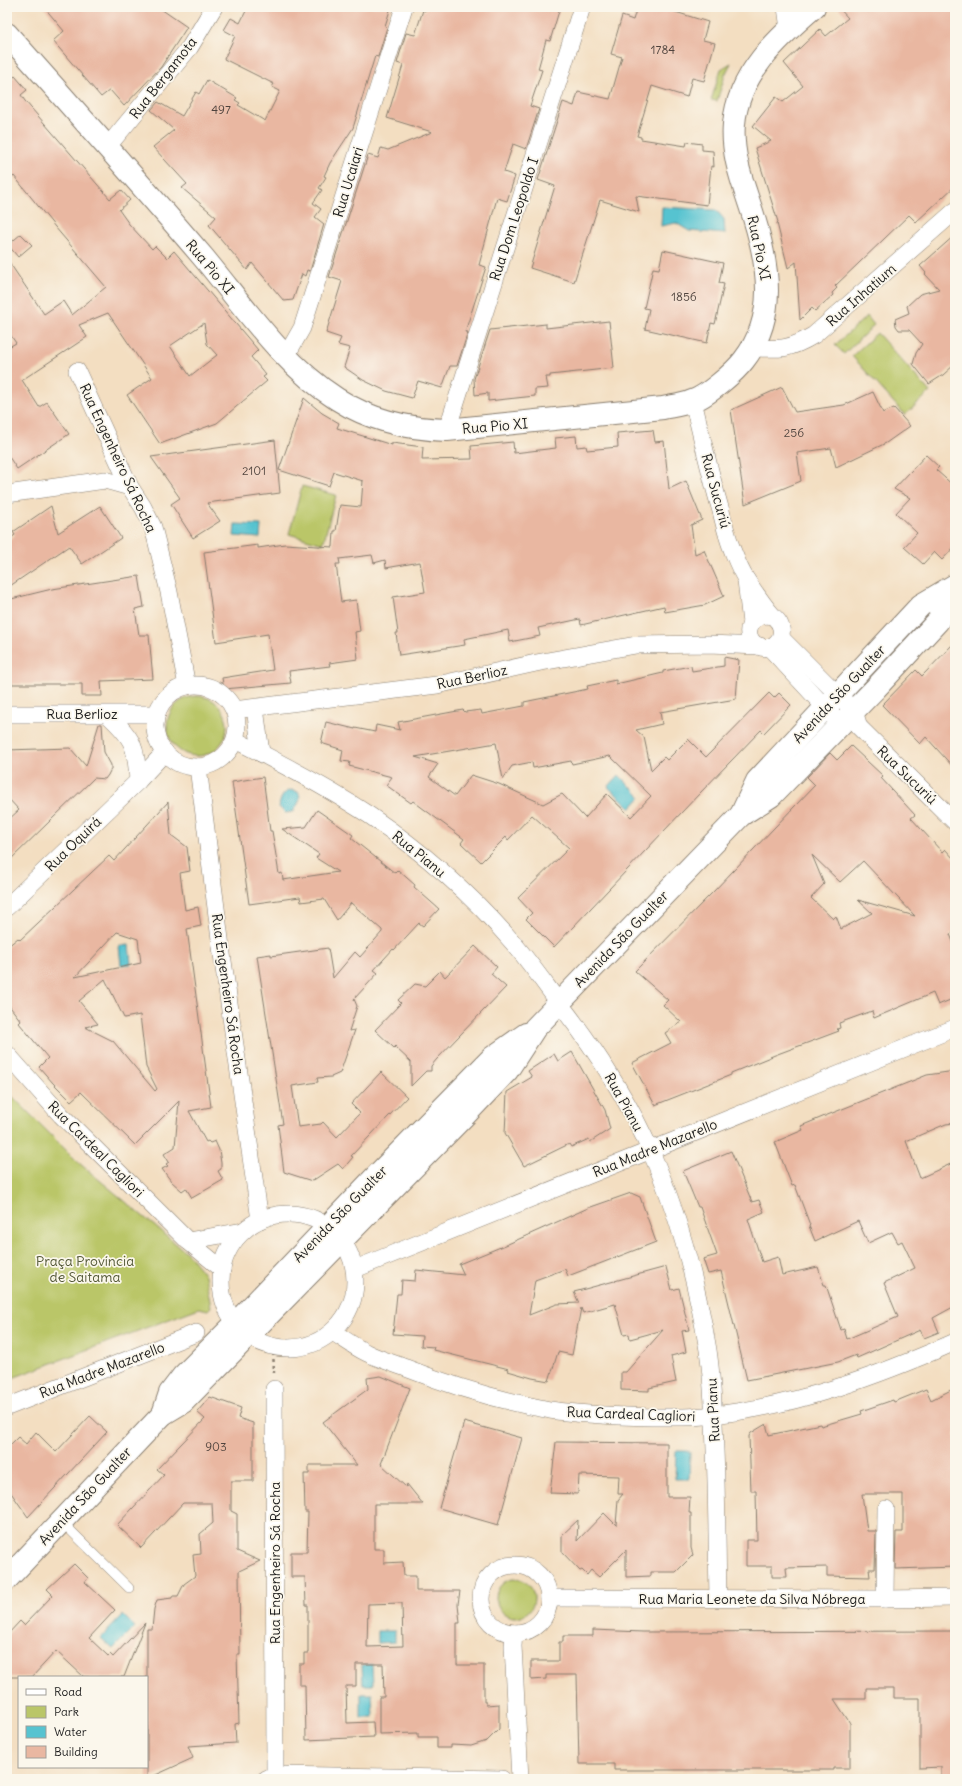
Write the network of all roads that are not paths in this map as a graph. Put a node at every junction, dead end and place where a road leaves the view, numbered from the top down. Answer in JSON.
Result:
{"nodes":[{"id":1,"x":214,"y":7,"type":"edge"},
{"id":2,"x":404,"y":7,"type":"edge"},
{"id":3,"x":582,"y":7,"type":"edge"},
{"id":4,"x":786,"y":7,"type":"edge"},
{"id":5,"x":814,"y":7,"type":"edge"},
{"id":6,"x":789,"y":29,"type":"junction"},
{"id":7,"x":7,"y":34,"type":"edge"},
{"id":8,"x":108,"y":146,"type":"junction"},
{"id":9,"x":955,"y":211,"type":"edge"},
{"id":10,"x":753,"y":348,"type":"junction"},
{"id":11,"x":286,"y":356,"type":"junction"},
{"id":12,"x":78,"y":372,"type":"dead end"},
{"id":13,"x":693,"y":401,"type":"junction"},
{"id":14,"x":447,"y":430,"type":"junction"},
{"id":15,"x":130,"y":487,"type":"junction"},
{"id":16,"x":7,"y":494,"type":"edge"},
{"id":17,"x":745,"y":578,"type":"junction"},
{"id":18,"x":954,"y":586,"type":"edge"},
{"id":19,"x":773,"y":616,"type":"junction"},
{"id":20,"x":750,"y":627,"type":"junction"},
{"id":21,"x":709,"y":644,"type":"junction"},
{"id":22,"x":770,"y":644,"type":"junction"},
{"id":23,"x":187,"y":686,"type":"junction"},
{"id":24,"x":831,"y":702,"type":"junction"},
{"id":25,"x":255,"y":708,"type":"junction"},
{"id":26,"x":234,"y":710,"type":"junction"},
{"id":27,"x":7,"y":714,"type":"edge"},
{"id":28,"x":157,"y":714,"type":"junction"},
{"id":29,"x":108,"y":715,"type":"junction"},
{"id":30,"x":851,"y":721,"type":"junction"},
{"id":31,"x":235,"y":740,"type":"junction"},
{"id":32,"x":165,"y":752,"type":"junction"},
{"id":33,"x":261,"y":753,"type":"junction"},
{"id":34,"x":198,"y":767,"type":"junction"},
{"id":35,"x":138,"y":782,"type":"junction"},
{"id":36,"x":741,"y":815,"type":"junction"},
{"id":37,"x":955,"y":822,"type":"edge"},
{"id":38,"x":7,"y":907,"type":"edge"},
{"id":39,"x":559,"y":1003,"type":"junction"},
{"id":40,"x":955,"y":1028,"type":"edge"},
{"id":41,"x":7,"y":1054,"type":"edge"},
{"id":42,"x":650,"y":1150,"type":"junction"},
{"id":43,"x":260,"y":1220,"type":"junction"},
{"id":44,"x":243,"y":1231,"type":"junction"},
{"id":45,"x":335,"y":1234,"type":"junction"},
{"id":46,"x":188,"y":1241,"type":"junction"},
{"id":47,"x":222,"y":1269,"type":"junction"},
{"id":48,"x":354,"y":1269,"type":"junction"},
{"id":49,"x":242,"y":1330,"type":"junction"},
{"id":50,"x":333,"y":1332,"type":"junction"},
{"id":51,"x":196,"y":1333,"type":"dead end"},
{"id":52,"x":955,"y":1342,"type":"edge"},
{"id":53,"x":274,"y":1389,"type":"road end"},
{"id":54,"x":7,"y":1407,"type":"edge"},
{"id":55,"x":714,"y":1415,"type":"junction"},
{"id":56,"x":886,"y":1509,"type":"dead end"},
{"id":57,"x":61,"y":1521,"type":"junction"},
{"id":58,"x":7,"y":1579,"type":"edge"},
{"id":59,"x":129,"y":1588,"type":"dead end"},
{"id":60,"x":549,"y":1598,"type":"junction"},
{"id":61,"x":718,"y":1598,"type":"junction"},
{"id":62,"x":955,"y":1598,"type":"edge"},
{"id":63,"x":885,"y":1599,"type":"junction"},
{"id":64,"x":514,"y":1633,"type":"junction"},
{"id":65,"x":272,"y":1778,"type":"edge"},
{"id":66,"x":502,"y":1779,"type":"edge"},
{"id":67,"x":520,"y":1779,"type":"edge"}],
"edges":[{"from":1,"to":8,"type":"street","name":"Rua Bergamota"},
{"from":2,"to":11,"type":"street","name":"Rua Ucaiari"},
{"from":3,"to":14,"type":"street","name":"Rua Dom Leopoldo I"},
{"from":4,"to":6,"type":"street"},
{"from":5,"to":6,"type":"street","name":"Rua Pio XI"},
{"from":6,"to":10,"type":"street","name":"Rua Pio XI"},
{"from":7,"to":8,"type":"street","name":"Rua Pio XI"},
{"from":8,"to":11,"type":"street","name":"Rua Pio XI"},
{"from":9,"to":10,"type":"street","name":"Rua Inhatium"},
{"from":10,"to":13,"type":"street","name":"Rua Pio XI"},
{"from":11,"to":14,"type":"street","name":"Rua Pio XI"},
{"from":12,"to":15,"type":"street","name":"Rua Engenheiro Sá Rocha"},
{"from":13,"to":14,"type":"street","name":"Rua Pio XI"},
{"from":13,"to":17,"type":"street","name":"Rua Sucuriú"},
{"from":15,"to":16,"type":"street"},
{"from":15,"to":23,"type":"street","name":"Rua Engenheiro Sá Rocha"},
{"from":17,"to":19,"type":"street","name":"Rua Sucuriú"},
{"from":17,"to":20,"type":"street","name":"Rua Sucuriú"},
{"from":18,"to":24,"type":"street","name":"Avenida São Gualter"},
{"from":18,"to":30,"type":"street","name":"Avenida São Gualter"},
{"from":19,"to":20,"type":"street"},
{"from":19,"to":22,"type":"street"},
{"from":20,"to":21,"type":"street","name":"Rua Berlioz"},
{"from":20,"to":22,"type":"street"},
{"from":21,"to":22,"type":"street","name":"Rua Berlioz"},
{"from":21,"to":25,"type":"street","name":"Rua Berlioz"},
{"from":22,"to":24,"type":"street","name":"Rua Sucuriú"},
{"from":23,"to":26,"type":"street"},
{"from":23,"to":28,"type":"street"},
{"from":24,"to":30,"type":"street","name":"Rua Sucuriú"},
{"from":24,"to":36,"type":"street","name":"Avenida São Gualter"},
{"from":25,"to":26,"type":"street","name":"Rua Berlioz"},
{"from":25,"to":33,"type":"street"},
{"from":26,"to":31,"type":"street"},
{"from":27,"to":29,"type":"street","name":"Rua Berlioz"},
{"from":28,"to":29,"type":"street","name":"Rua Berlioz"},
{"from":28,"to":32,"type":"street"},
{"from":29,"to":35,"type":"street"},
{"from":30,"to":36,"type":"street","name":"Avenida São Gualter"},
{"from":30,"to":37,"type":"street","name":"Rua Sucuriú"},
{"from":31,"to":33,"type":"street","name":"Rua Pianu"},
{"from":31,"to":34,"type":"street"},
{"from":32,"to":34,"type":"street"},
{"from":32,"to":35,"type":"street","name":"Rua Oquirá"},
{"from":33,"to":39,"type":"street","name":"Rua Pianu"},
{"from":34,"to":43,"type":"street","name":"Rua Engenheiro Sá Rocha"},
{"from":35,"to":38,"type":"street","name":"Rua Oquirá"},
{"from":36,"to":39,"type":"street","name":"Avenida São Gualter"},
{"from":39,"to":42,"type":"street","name":"Rua Pianu"},
{"from":39,"to":45,"type":"street","name":"Avenida São Gualter"},
{"from":40,"to":42,"type":"street","name":"Rua Madre Mazarello"},
{"from":41,"to":46,"type":"street","name":"Rua Cardeal Cagliori"},
{"from":42,"to":48,"type":"street","name":"Rua Madre Mazarello"},
{"from":42,"to":55,"type":"street","name":"Rua Pianu"},
{"from":43,"to":44,"type":"street"},
{"from":43,"to":45,"type":"street"},
{"from":44,"to":46,"type":"street"},
{"from":44,"to":47,"type":"street"},
{"from":45,"to":48,"type":"street"},
{"from":45,"to":49,"type":"street","name":"Avenida São Gualter"},
{"from":46,"to":47,"type":"street","name":"Rua Cardeal Cagliori"},
{"from":47,"to":49,"type":"street"},
{"from":48,"to":50,"type":"street"},
{"from":49,"to":50,"type":"street"},
{"from":49,"to":57,"type":"street","name":"Avenida São Gualter"},
{"from":50,"to":55,"type":"street","name":"Rua Cardeal Cagliori"},
{"from":51,"to":54,"type":"street","name":"Rua Madre Mazarello"},
{"from":52,"to":55,"type":"street","name":"Rua Cardeal Cagliori"},
{"from":53,"to":65,"type":"street","name":"Rua Engenheiro Sá Rocha"},
{"from":55,"to":61,"type":"street","name":"Rua Pianu"},
{"from":56,"to":63,"type":"street"},
{"from":57,"to":58,"type":"street","name":"Avenida São Gualter"},
{"from":57,"to":59,"type":"lane"},
{"from":60,"to":61,"type":"street","name":"Rua Maria Leonete da Silva Nóbrega"},
{"from":60,"to":64,"type":"street"},
{"from":60,"to":64,"type":"street"},
{"from":61,"to":63,"type":"street","name":"Rua Maria Leonete da Silva Nóbrega"},
{"from":62,"to":63,"type":"street","name":"Rua Maria Leonete da Silva Nóbrega"},
{"from":64,"to":67,"type":"street"},
{"from":65,"to":66,"type":"street"}]}
